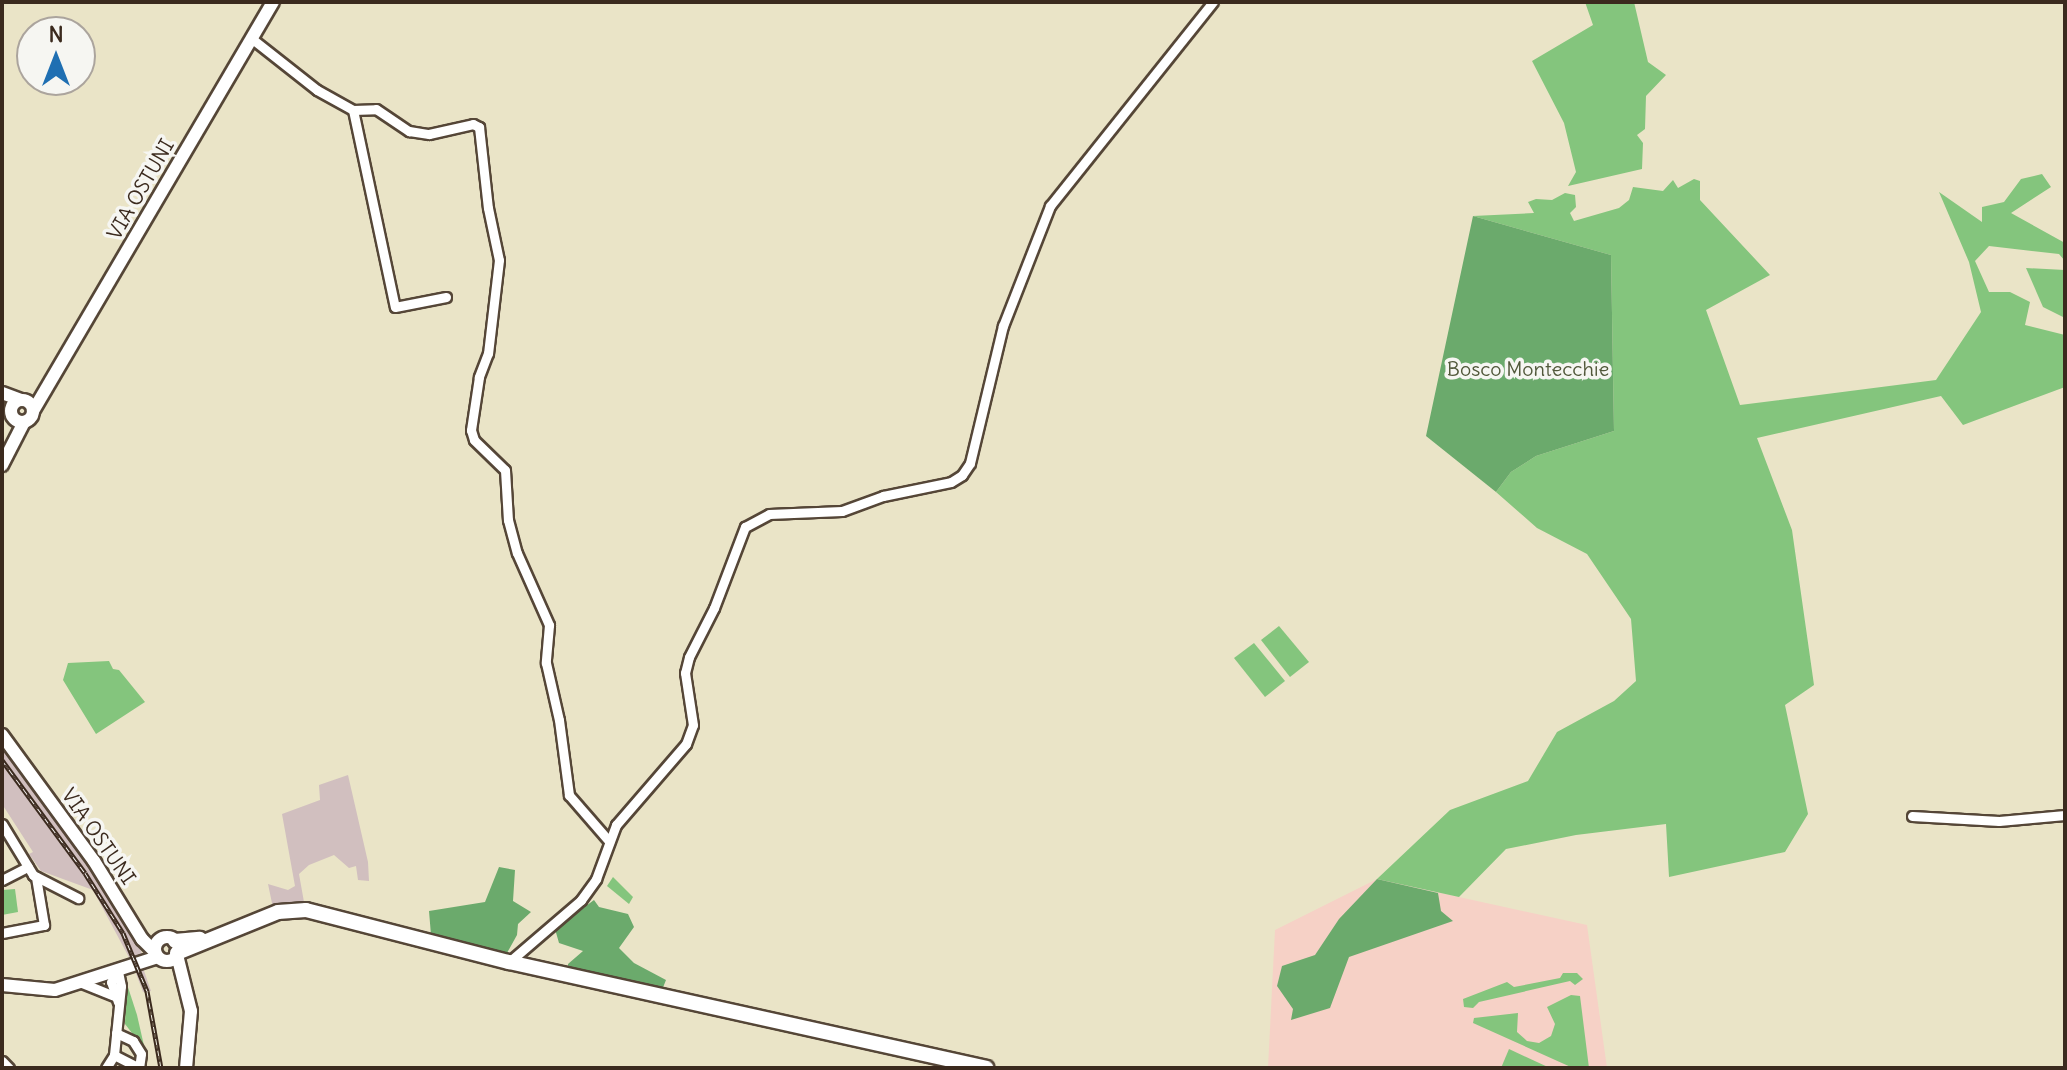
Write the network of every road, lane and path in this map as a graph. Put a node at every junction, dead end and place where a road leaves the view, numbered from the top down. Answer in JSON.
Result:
{"nodes":[{"id":1,"x":1213,"y":2,"type":"edge"},
{"id":2,"x":271,"y":5,"type":"edge"},
{"id":3,"x":251,"y":38,"type":"junction"},
{"id":4,"x":353,"y":110,"type":"junction"},
{"id":5,"x":446,"y":297,"type":"dead end"},
{"id":6,"x":2,"y":393,"type":"edge"},
{"id":7,"x":2,"y":400,"type":"edge"},
{"id":8,"x":22,"y":411,"type":"junction"},
{"id":9,"x":2,"y":465,"type":"edge"},
{"id":10,"x":2,"y":735,"type":"edge"},
{"id":11,"x":2065,"y":815,"type":"edge"},
{"id":12,"x":1912,"y":816,"type":"dead end"},
{"id":13,"x":2,"y":824,"type":"edge"},
{"id":14,"x":609,"y":841,"type":"junction"},
{"id":15,"x":28,"y":867,"type":"junction"},
{"id":16,"x":36,"y":877,"type":"junction"},
{"id":17,"x":2,"y":880,"type":"edge"},
{"id":18,"x":78,"y":898,"type":"dead end"},
{"id":19,"x":133,"y":921,"type":"junction"},
{"id":20,"x":2,"y":933,"type":"edge"},
{"id":21,"x":165,"y":952,"type":"junction"},
{"id":22,"x":509,"y":962,"type":"junction"},
{"id":23,"x":118,"y":972,"type":"junction"},
{"id":24,"x":82,"y":983,"type":"junction"},
{"id":25,"x":2,"y":985,"type":"edge"},
{"id":26,"x":117,"y":1001,"type":"junction"},
{"id":27,"x":116,"y":1033,"type":"junction"},
{"id":28,"x":114,"y":1055,"type":"junction"},
{"id":29,"x":2,"y":1061,"type":"edge"},
{"id":30,"x":9,"y":1068,"type":"edge"},
{"id":31,"x":106,"y":1068,"type":"edge"},
{"id":32,"x":139,"y":1068,"type":"edge"},
{"id":33,"x":186,"y":1068,"type":"edge"},
{"id":34,"x":986,"y":1068,"type":"edge"}],
"edges":[{"from":1,"to":14,"type":"street"},
{"from":2,"to":3,"type":"main road","name":"VIA OSTUNI"},
{"from":3,"to":4,"type":"street"},
{"from":3,"to":8,"type":"main road","name":"VIA OSTUNI"},
{"from":4,"to":5,"type":"street"},
{"from":4,"to":14,"type":"street"},
{"from":6,"to":8,"type":"main road"},
{"from":7,"to":8,"type":"main road"},
{"from":8,"to":9,"type":"main road"},
{"from":10,"to":19,"type":"main road","name":"VIA OSTUNI"},
{"from":11,"to":12,"type":"street"},
{"from":13,"to":15,"type":"street"},
{"from":14,"to":22,"type":"street"},
{"from":15,"to":16,"type":"street"},
{"from":15,"to":17,"type":"street"},
{"from":16,"to":18,"type":"street"},
{"from":16,"to":20,"type":"street"},
{"from":19,"to":21,"type":"main road"},
{"from":19,"to":21,"type":"main road","name":"VIA OSTUNI"},
{"from":21,"to":22,"type":"main road"},
{"from":21,"to":23,"type":"main road"},
{"from":21,"to":33,"type":"main road"},
{"from":22,"to":34,"type":"main road"},
{"from":23,"to":24,"type":"main road"},
{"from":23,"to":26,"type":"street"},
{"from":24,"to":25,"type":"main road"},
{"from":24,"to":26,"type":"street"},
{"from":26,"to":27,"type":"street"},
{"from":27,"to":28,"type":"street"},
{"from":27,"to":32,"type":"street"},
{"from":28,"to":31,"type":"street"},
{"from":28,"to":32,"type":"street"},
{"from":29,"to":30,"type":"street"}]}
